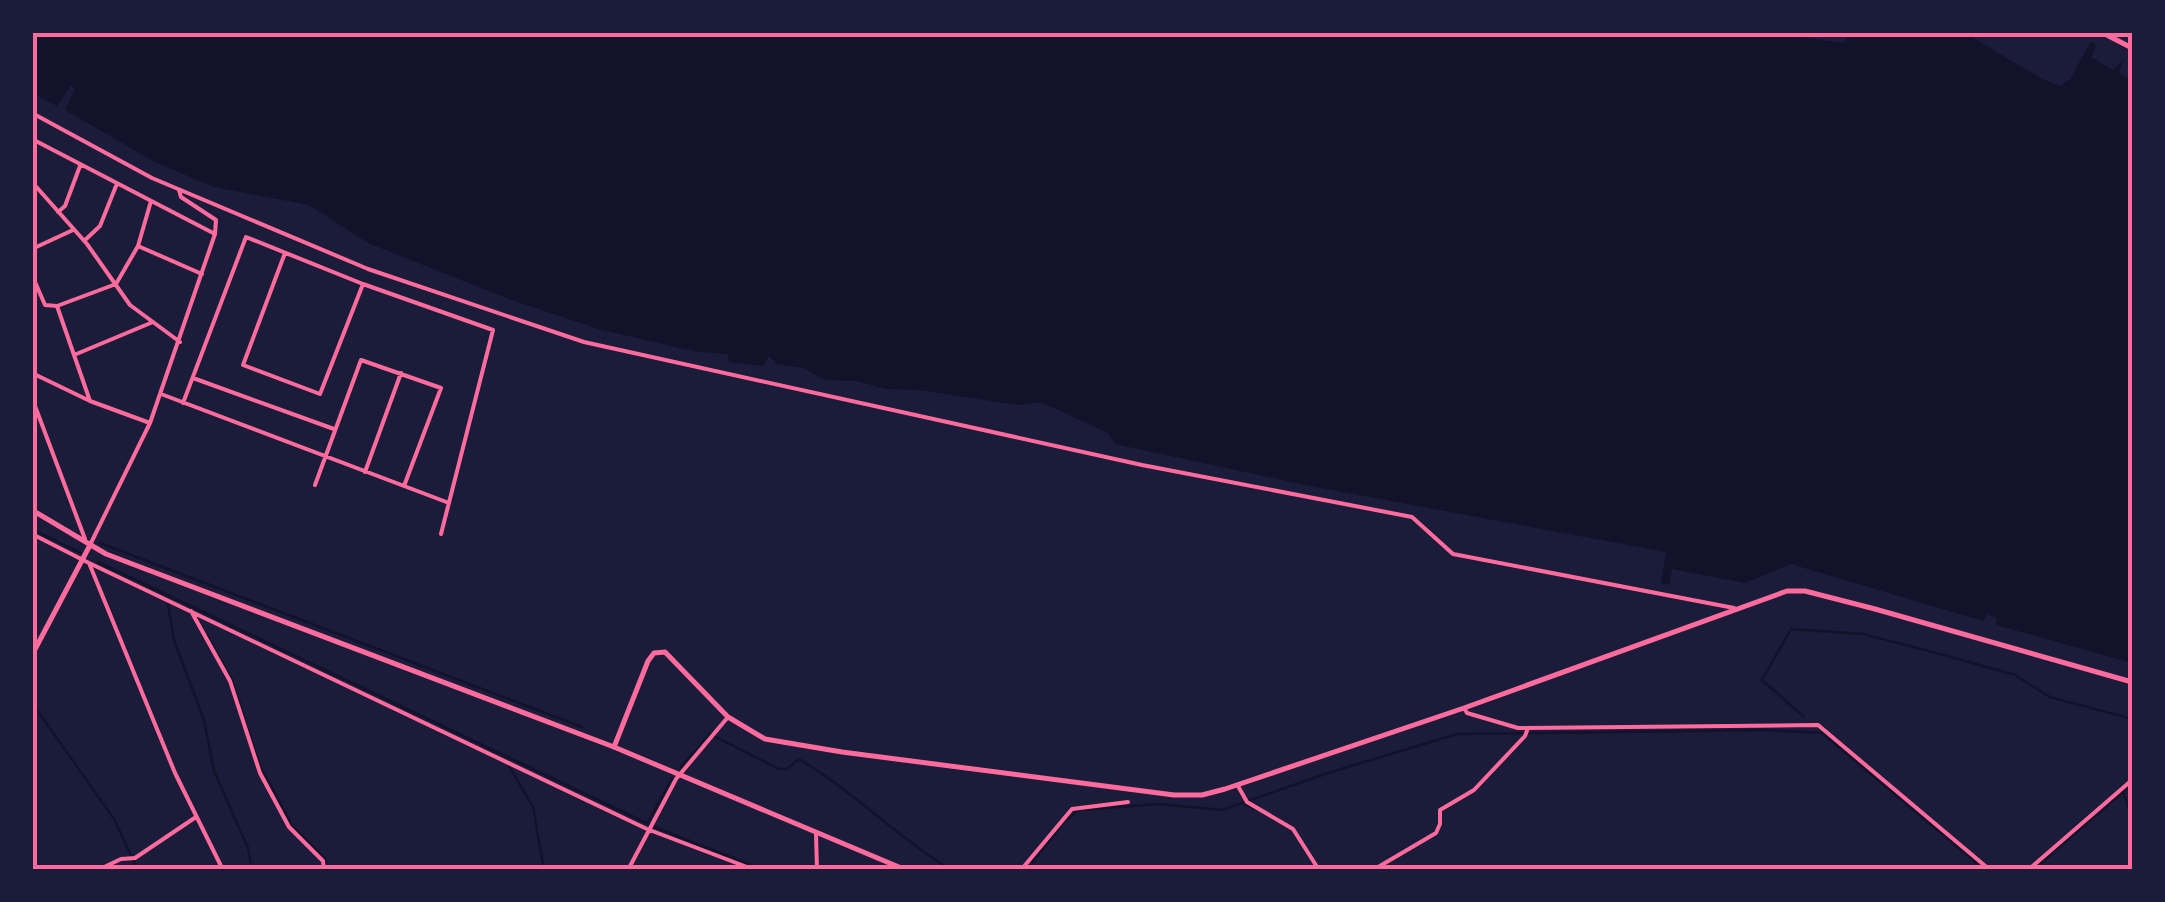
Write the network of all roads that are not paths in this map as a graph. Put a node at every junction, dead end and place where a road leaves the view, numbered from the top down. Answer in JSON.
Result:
{"nodes":[{"id":1,"x":2101,"y":32,"type":"edge"},
{"id":2,"x":2132,"y":48,"type":"edge"},
{"id":3,"x":32,"y":113,"type":"edge"},
{"id":4,"x":32,"y":140,"type":"edge"},
{"id":5,"x":80,"y":166,"type":"junction"},
{"id":6,"x":32,"y":182,"type":"edge"},
{"id":7,"x":117,"y":184,"type":"junction"},
{"id":8,"x":179,"y":190,"type":"junction"},
{"id":9,"x":152,"y":201,"type":"junction"},
{"id":10,"x":58,"y":212,"type":"junction"},
{"id":11,"x":73,"y":230,"type":"junction"},
{"id":12,"x":215,"y":234,"type":"junction"},
{"id":13,"x":84,"y":241,"type":"junction"},
{"id":14,"x":138,"y":246,"type":"junction"},
{"id":15,"x":32,"y":249,"type":"edge"},
{"id":16,"x":285,"y":253,"type":"junction"},
{"id":17,"x":32,"y":274,"type":"edge"},
{"id":18,"x":203,"y":274,"type":"junction"},
{"id":19,"x":116,"y":284,"type":"junction"},
{"id":20,"x":362,"y":284,"type":"junction"},
{"id":21,"x":57,"y":306,"type":"junction"},
{"id":22,"x":153,"y":322,"type":"junction"},
{"id":23,"x":180,"y":342,"type":"junction"},
{"id":24,"x":74,"y":355,"type":"junction"},
{"id":25,"x":32,"y":373,"type":"edge"},
{"id":26,"x":401,"y":373,"type":"junction"},
{"id":27,"x":192,"y":378,"type":"junction"},
{"id":28,"x":161,"y":394,"type":"junction"},
{"id":29,"x":32,"y":398,"type":"edge"},
{"id":30,"x":90,"y":400,"type":"junction"},
{"id":31,"x":183,"y":404,"type":"junction"},
{"id":32,"x":150,"y":423,"type":"junction"},
{"id":33,"x":335,"y":430,"type":"junction"},
{"id":34,"x":325,"y":457,"type":"junction"},
{"id":35,"x":365,"y":472,"type":"junction"},
{"id":36,"x":315,"y":486,"type":"dead end"},
{"id":37,"x":404,"y":486,"type":"junction"},
{"id":38,"x":449,"y":503,"type":"junction"},
{"id":39,"x":32,"y":510,"type":"edge"},
{"id":40,"x":32,"y":534,"type":"edge"},
{"id":41,"x":441,"y":534,"type":"dead end"},
{"id":42,"x":89,"y":547,"type":"junction"},
{"id":43,"x":86,"y":561,"type":"junction"},
{"id":44,"x":1739,"y":610,"type":"junction"},
{"id":45,"x":190,"y":611,"type":"junction"},
{"id":46,"x":32,"y":655,"type":"edge"},
{"id":47,"x":2132,"y":682,"type":"edge"},
{"id":48,"x":1464,"y":708,"type":"junction"},
{"id":49,"x":728,"y":716,"type":"junction"},
{"id":50,"x":1528,"y":729,"type":"junction"},
{"id":51,"x":614,"y":748,"type":"junction"},
{"id":52,"x":680,"y":774,"type":"junction"},
{"id":53,"x":2132,"y":780,"type":"edge"},
{"id":54,"x":1237,"y":785,"type":"junction"},
{"id":55,"x":1128,"y":802,"type":"dead end"},
{"id":56,"x":196,"y":817,"type":"junction"},
{"id":57,"x":649,"y":826,"type":"junction"},
{"id":58,"x":816,"y":831,"type":"junction"},
{"id":59,"x":98,"y":870,"type":"edge"},
{"id":60,"x":223,"y":870,"type":"edge"},
{"id":61,"x":324,"y":870,"type":"edge"},
{"id":62,"x":628,"y":870,"type":"edge"},
{"id":63,"x":755,"y":870,"type":"edge"},
{"id":64,"x":817,"y":870,"type":"edge"},
{"id":65,"x":906,"y":870,"type":"edge"},
{"id":66,"x":1022,"y":870,"type":"edge"},
{"id":67,"x":1319,"y":870,"type":"edge"},
{"id":68,"x":1373,"y":870,"type":"edge"},
{"id":69,"x":1990,"y":870,"type":"edge"},
{"id":70,"x":2028,"y":870,"type":"edge"}],
"edges":[{"from":1,"to":2,"type":"main road"},
{"from":3,"to":8,"type":"street"},
{"from":4,"to":5,"type":"street"},
{"from":5,"to":7,"type":"street"},
{"from":5,"to":10,"type":"street"},
{"from":6,"to":10,"type":"street"},
{"from":7,"to":9,"type":"street"},
{"from":7,"to":13,"type":"street"},
{"from":8,"to":12,"type":"street"},
{"from":8,"to":44,"type":"street"},
{"from":9,"to":12,"type":"street"},
{"from":9,"to":14,"type":"street"},
{"from":10,"to":11,"type":"street"},
{"from":11,"to":13,"type":"street"},
{"from":11,"to":15,"type":"street"},
{"from":12,"to":18,"type":"street"},
{"from":13,"to":19,"type":"street"},
{"from":14,"to":18,"type":"street"},
{"from":14,"to":19,"type":"street"},
{"from":16,"to":20,"type":"street"},
{"from":16,"to":20,"type":"street"},
{"from":16,"to":27,"type":"street"},
{"from":17,"to":21,"type":"street"},
{"from":18,"to":23,"type":"street"},
{"from":19,"to":21,"type":"street"},
{"from":19,"to":22,"type":"street"},
{"from":20,"to":38,"type":"street"},
{"from":21,"to":24,"type":"street"},
{"from":22,"to":23,"type":"street"},
{"from":22,"to":24,"type":"street"},
{"from":23,"to":28,"type":"street"},
{"from":24,"to":30,"type":"street"},
{"from":25,"to":30,"type":"street"},
{"from":26,"to":33,"type":"street"},
{"from":26,"to":35,"type":"street"},
{"from":26,"to":37,"type":"street"},
{"from":27,"to":31,"type":"street"},
{"from":27,"to":33,"type":"street"},
{"from":28,"to":31,"type":"street"},
{"from":28,"to":32,"type":"street"},
{"from":29,"to":42,"type":"street"},
{"from":30,"to":32,"type":"street"},
{"from":31,"to":34,"type":"street"},
{"from":32,"to":42,"type":"street"},
{"from":33,"to":34,"type":"street"},
{"from":34,"to":35,"type":"street"},
{"from":34,"to":36,"type":"street"},
{"from":35,"to":37,"type":"street"},
{"from":37,"to":38,"type":"street"},
{"from":38,"to":41,"type":"street"},
{"from":39,"to":42,"type":"main road"},
{"from":40,"to":43,"type":"street"},
{"from":42,"to":43,"type":"main road"},
{"from":42,"to":51,"type":"main road"},
{"from":43,"to":45,"type":"street"},
{"from":43,"to":46,"type":"main road"},
{"from":43,"to":56,"type":"street"},
{"from":44,"to":47,"type":"main road"},
{"from":44,"to":48,"type":"main road"},
{"from":45,"to":57,"type":"street"},
{"from":45,"to":61,"type":"street"},
{"from":48,"to":50,"type":"street"},
{"from":48,"to":54,"type":"main road"},
{"from":49,"to":51,"type":"main road"},
{"from":49,"to":52,"type":"street"},
{"from":49,"to":54,"type":"main road"},
{"from":50,"to":68,"type":"street"},
{"from":50,"to":69,"type":"street"},
{"from":51,"to":52,"type":"main road"},
{"from":52,"to":57,"type":"street"},
{"from":52,"to":58,"type":"main road"},
{"from":53,"to":70,"type":"street"},
{"from":54,"to":67,"type":"street"},
{"from":55,"to":66,"type":"street"},
{"from":56,"to":59,"type":"street"},
{"from":56,"to":60,"type":"street"},
{"from":57,"to":62,"type":"street"},
{"from":57,"to":63,"type":"street"},
{"from":58,"to":64,"type":"street"},
{"from":58,"to":65,"type":"main road"}]}
